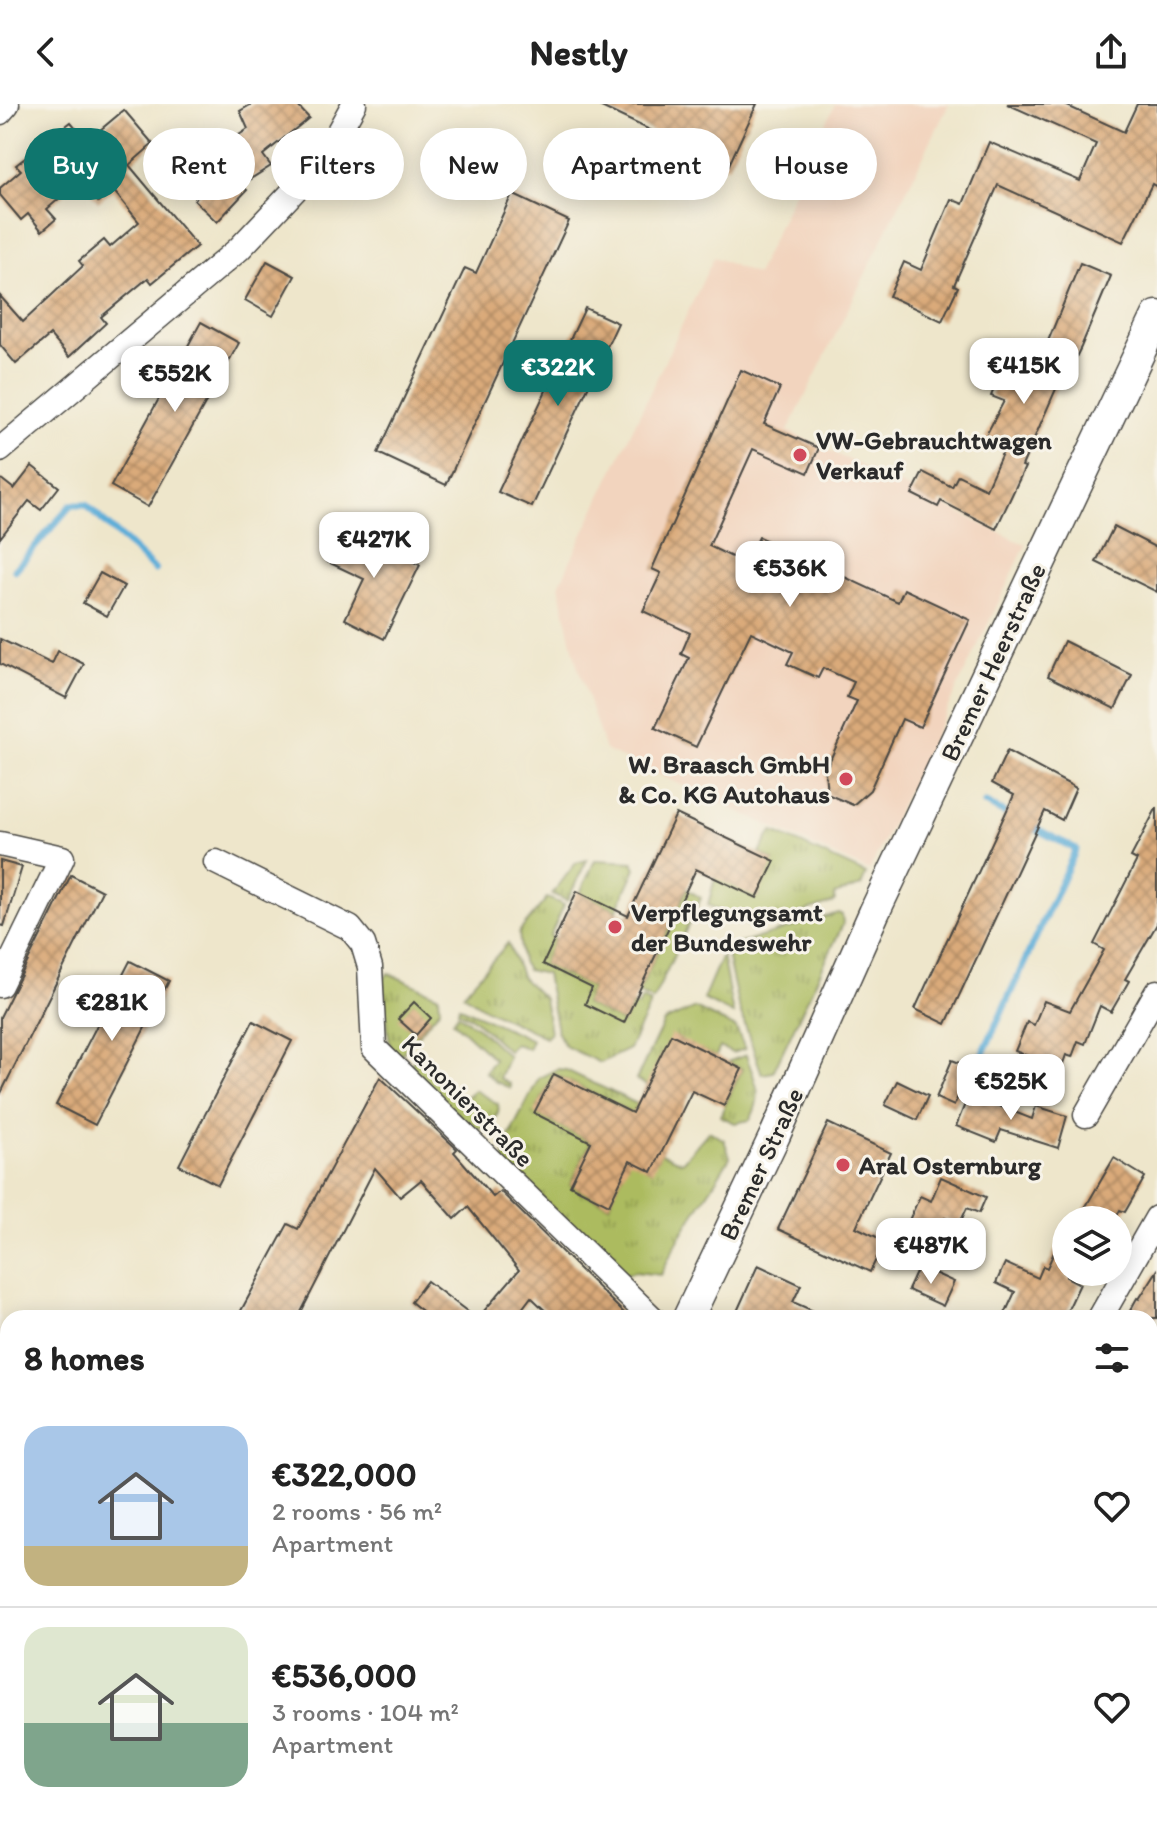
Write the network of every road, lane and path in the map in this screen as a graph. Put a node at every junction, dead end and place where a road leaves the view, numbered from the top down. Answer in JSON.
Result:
{"nodes":[{"id":1,"x":7,"y":104,"type":"edge"},
{"id":2,"x":354,"y":104,"type":"edge"},
{"id":3,"x":0,"y":112,"type":"edge"},
{"id":4,"x":1157,"y":316,"type":"edge"},
{"id":5,"x":0,"y":450,"type":"edge"},
{"id":6,"x":0,"y":844,"type":"edge"},
{"id":7,"x":216,"y":862,"type":"dead end"},
{"id":8,"x":0,"y":985,"type":"edge"},
{"id":9,"x":1157,"y":992,"type":"edge"},
{"id":10,"x":831,"y":1008,"type":"joint"},
{"id":11,"x":1086,"y":1115,"type":"dead end"},
{"id":12,"x":1157,"y":1218,"type":"edge"},
{"id":13,"x":644,"y":1310,"type":"edge"},
{"id":14,"x":692,"y":1310,"type":"edge"},
{"id":15,"x":1105,"y":1310,"type":"edge"}],
"edges":[{"from":1,"to":3,"type":"street"},
{"from":2,"to":5,"type":"street"},
{"from":4,"to":10,"type":"street","name":"Bremer Heerstraße"},
{"from":6,"to":8,"type":"street"},
{"from":7,"to":13,"type":"street","name":"Kanonierstraße"},
{"from":9,"to":11,"type":"street"},
{"from":10,"to":14,"type":"street","name":"Bremer Straße"},
{"from":12,"to":15,"type":"street"}]}
